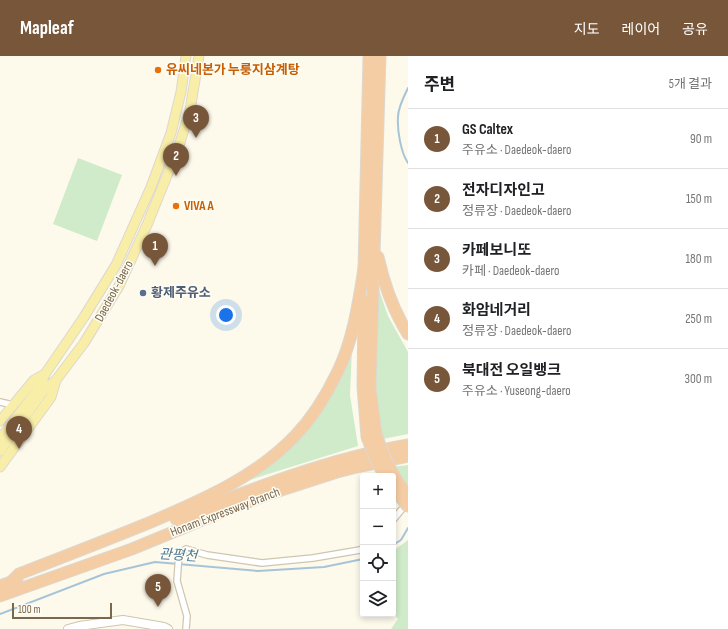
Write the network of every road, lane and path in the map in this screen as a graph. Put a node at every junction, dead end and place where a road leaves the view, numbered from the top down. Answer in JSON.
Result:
{"nodes":[{"id":1,"x":186,"y":56,"type":"edge"},
{"id":2,"x":199,"y":56,"type":"edge"},
{"id":3,"x":369,"y":56,"type":"edge"},
{"id":4,"x":380,"y":56,"type":"edge"},
{"id":5,"x":374,"y":232,"type":"junction"},
{"id":6,"x":365,"y":262,"type":"junction"},
{"id":7,"x":408,"y":334,"type":"edge"},
{"id":8,"x":45,"y":374,"type":"junction"},
{"id":9,"x":56,"y":380,"type":"junction"},
{"id":10,"x":0,"y":402,"type":"edge"},
{"id":11,"x":13,"y":405,"type":"junction"},
{"id":12,"x":0,"y":421,"type":"edge"},
{"id":13,"x":372,"y":435,"type":"junction"},
{"id":14,"x":0,"y":438,"type":"edge"},
{"id":15,"x":408,"y":446,"type":"edge"},
{"id":16,"x":0,"y":450,"type":"edge"},
{"id":17,"x":408,"y":456,"type":"edge"},
{"id":18,"x":408,"y":463,"type":"edge"},
{"id":19,"x":0,"y":467,"type":"edge"},
{"id":20,"x":387,"y":471,"type":"edge"},
{"id":21,"x":337,"y":472,"type":"junction"},
{"id":22,"x":396,"y":492,"type":"edge"},
{"id":23,"x":408,"y":496,"type":"edge"},
{"id":24,"x":408,"y":501,"type":"edge"},
{"id":25,"x":408,"y":507,"type":"edge"},
{"id":26,"x":396,"y":516,"type":"edge"},
{"id":27,"x":360,"y":550,"type":"edge"},
{"id":28,"x":5,"y":584,"type":"edge"},
{"id":29,"x":0,"y":596,"type":"edge"},
{"id":30,"x":68,"y":629,"type":"edge"},
{"id":31,"x":168,"y":629,"type":"edge"},
{"id":32,"x":186,"y":629,"type":"edge"}],
"edges":[{"from":1,"to":8,"type":"main road","name":"Daedeok-daero"},
{"from":2,"to":9,"type":"main road","name":"Daedeok-daero"},
{"from":3,"to":6,"type":"highway"},
{"from":4,"to":5,"type":"highway"},
{"from":5,"to":7,"type":"highway"},
{"from":5,"to":13,"type":"highway"},
{"from":6,"to":13,"type":"highway"},
{"from":6,"to":28,"type":"highway"},
{"from":8,"to":11,"type":"main road","name":"Daedeok-daero"},
{"from":8,"to":14,"type":"main road","name":"Daedeok-daero"},
{"from":9,"to":16,"type":"main road","name":"Daedeok-daero"},
{"from":9,"to":19,"type":"main road","name":"Daedeok-daero"},
{"from":10,"to":11,"type":"street"},
{"from":11,"to":12,"type":"main road","name":"Daedeok-daero"},
{"from":13,"to":20,"type":"highway","bridge":true},
{"from":15,"to":28,"type":"highway","name":"Honam Expressway Branch"},
{"from":17,"to":21,"type":"highway","name":"Honam Expressway Branch"},
{"from":18,"to":20,"type":"highway"},
{"from":20,"to":21,"type":"highway"},
{"from":20,"to":23,"type":"highway","bridge":true},
{"from":21,"to":29,"type":"highway","name":"Honam Expressway Branch"},
{"from":22,"to":25,"type":"highway","bridge":true},
{"from":24,"to":26,"type":"street"},
{"from":27,"to":32,"type":"street"},
{"from":30,"to":31,"type":"main road"}]}
